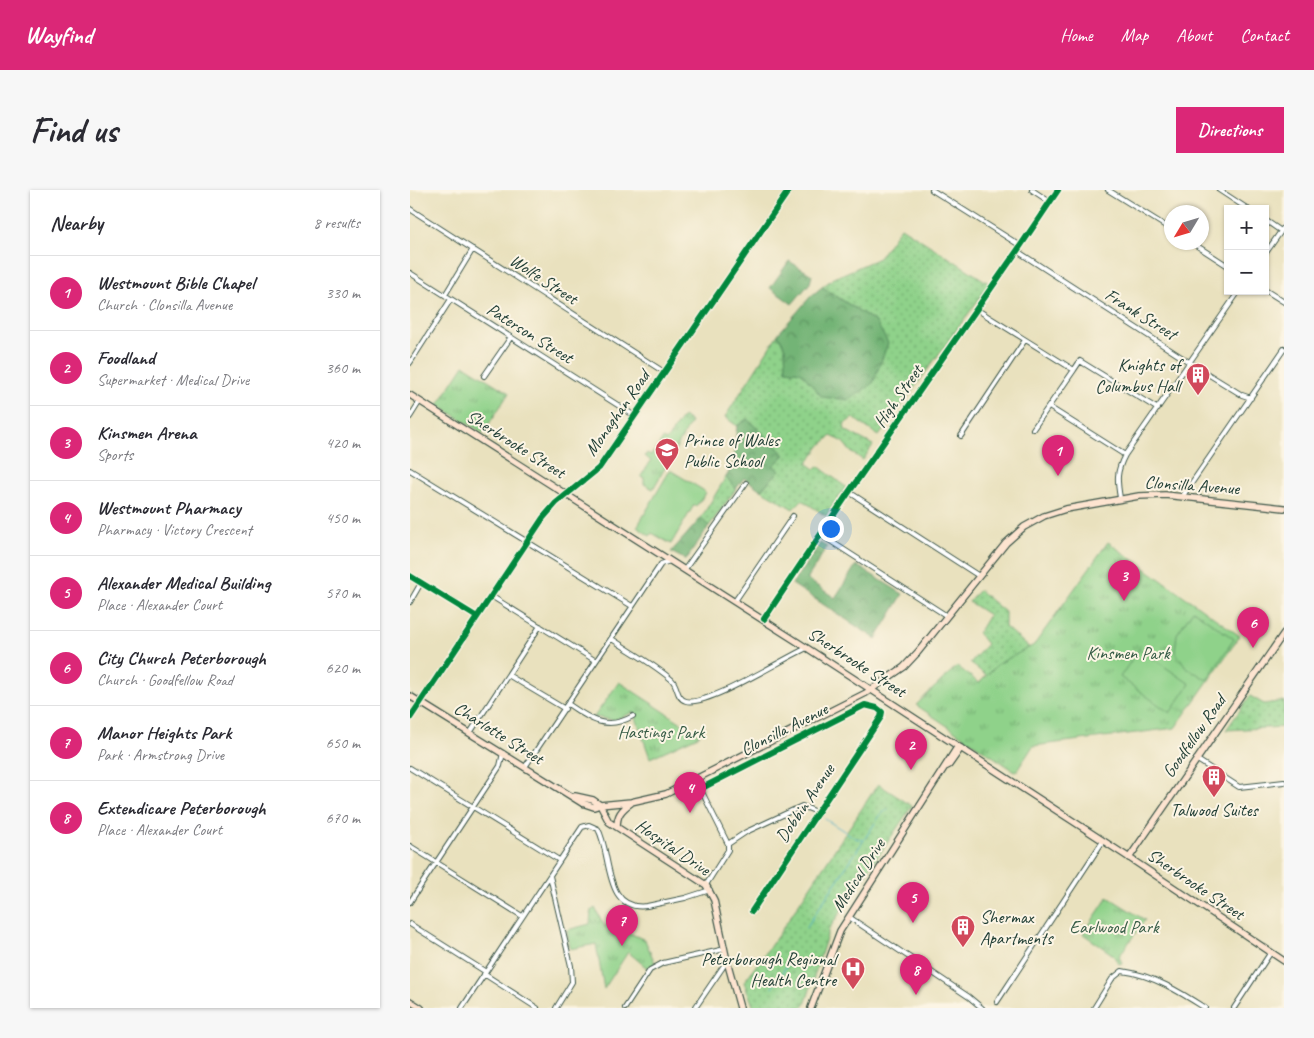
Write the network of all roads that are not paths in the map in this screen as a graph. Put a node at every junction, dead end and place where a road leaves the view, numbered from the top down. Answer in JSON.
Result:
{"nodes":[{"id":1,"x":789,"y":190,"type":"edge"},
{"id":2,"x":932,"y":190,"type":"edge"},
{"id":3,"x":1032,"y":190,"type":"edge"},
{"id":4,"x":1058,"y":190,"type":"edge"},
{"id":5,"x":1108,"y":190,"type":"edge"},
{"id":6,"x":1218,"y":190,"type":"edge"},
{"id":7,"x":1050,"y":202,"type":"junction"},
{"id":8,"x":1242,"y":205,"type":"edge"},
{"id":9,"x":410,"y":209,"type":"edge"},
{"id":10,"x":1269,"y":222,"type":"edge"},
{"id":11,"x":1164,"y":225,"type":"edge"},
{"id":12,"x":1283,"y":229,"type":"edge"},
{"id":13,"x":1020,"y":246,"type":"junction"},
{"id":14,"x":473,"y":250,"type":"junction"},
{"id":15,"x":1203,"y":250,"type":"edge"},
{"id":16,"x":1268,"y":250,"type":"edge"},
{"id":17,"x":1017,"y":252,"type":"junction"},
{"id":18,"x":1224,"y":263,"type":"edge"},
{"id":19,"x":410,"y":273,"type":"edge"},
{"id":20,"x":1269,"y":293,"type":"edge"},
{"id":21,"x":445,"y":295,"type":"junction"},
{"id":22,"x":1236,"y":295,"type":"edge"},
{"id":23,"x":451,"y":299,"type":"junction"},
{"id":24,"x":1284,"y":302,"type":"edge"},
{"id":25,"x":976,"y":309,"type":"junction"},
{"id":26,"x":511,"y":337,"type":"junction"},
{"id":27,"x":1025,"y":340,"type":"junction"},
{"id":28,"x":1284,"y":349,"type":"edge"},
{"id":29,"x":1190,"y":362,"type":"junction"},
{"id":30,"x":410,"y":363,"type":"edge"},
{"id":31,"x":1074,"y":370,"type":"junction"},
{"id":32,"x":664,"y":372,"type":"junction"},
{"id":33,"x":484,"y":376,"type":"dead end"},
{"id":34,"x":410,"y":395,"type":"edge"},
{"id":35,"x":1250,"y":398,"type":"junction"},
{"id":36,"x":420,"y":401,"type":"junction"},
{"id":37,"x":1049,"y":407,"type":"junction"},
{"id":38,"x":1158,"y":408,"type":"junction"},
{"id":39,"x":635,"y":416,"type":"junction"},
{"id":40,"x":410,"y":417,"type":"edge"},
{"id":41,"x":1034,"y":429,"type":"dead end"},
{"id":42,"x":961,"y":436,"type":"dead end"},
{"id":43,"x":1125,"y":455,"type":"junction"},
{"id":44,"x":410,"y":470,"type":"edge"},
{"id":45,"x":746,"y":483,"type":"dead end"},
{"id":46,"x":849,"y":492,"type":"junction"},
{"id":47,"x":567,"y":494,"type":"junction"},
{"id":48,"x":1182,"y":497,"type":"junction"},
{"id":49,"x":1120,"y":498,"type":"junction"},
{"id":50,"x":1284,"y":508,"type":"edge"},
{"id":51,"x":793,"y":516,"type":"dead end"},
{"id":52,"x":821,"y":535,"type":"junction"},
{"id":53,"x":527,"y":542,"type":"junction"},
{"id":54,"x":652,"y":549,"type":"junction"},
{"id":55,"x":672,"y":561,"type":"junction"},
{"id":56,"x":661,"y":564,"type":"junction"},
{"id":57,"x":685,"y":569,"type":"junction"},
{"id":58,"x":410,"y":576,"type":"edge"},
{"id":59,"x":979,"y":576,"type":"junction"},
{"id":60,"x":421,"y":583,"type":"junction"},
{"id":61,"x":491,"y":596,"type":"junction"},
{"id":62,"x":735,"y":601,"type":"junction"},
{"id":63,"x":410,"y":602,"type":"edge"},
{"id":64,"x":632,"y":606,"type":"junction"},
{"id":65,"x":947,"y":616,"type":"junction"},
{"id":66,"x":477,"y":618,"type":"junction"},
{"id":67,"x":764,"y":619,"type":"junction"},
{"id":68,"x":540,"y":626,"type":"junction"},
{"id":69,"x":1284,"y":633,"type":"edge"},
{"id":70,"x":612,"y":639,"type":"junction"},
{"id":71,"x":807,"y":648,"type":"junction"},
{"id":72,"x":596,"y":661,"type":"junction"},
{"id":73,"x":508,"y":674,"type":"junction"},
{"id":74,"x":872,"y":690,"type":"junction"},
{"id":75,"x":410,"y":696,"type":"edge"},
{"id":76,"x":420,"y":702,"type":"junction"},
{"id":77,"x":568,"y":704,"type":"junction"},
{"id":78,"x":564,"y":709,"type":"junction"},
{"id":79,"x":882,"y":712,"type":"joint"},
{"id":80,"x":633,"y":716,"type":"dead end"},
{"id":81,"x":410,"y":718,"type":"edge"},
{"id":82,"x":470,"y":733,"type":"junction"},
{"id":83,"x":959,"y":747,"type":"junction"},
{"id":84,"x":503,"y":754,"type":"junction"},
{"id":85,"x":511,"y":758,"type":"junction"},
{"id":86,"x":1196,"y":759,"type":"junction"},
{"id":87,"x":500,"y":766,"type":"junction"},
{"id":88,"x":526,"y":767,"type":"junction"},
{"id":89,"x":410,"y":768,"type":"edge"},
{"id":90,"x":696,"y":780,"type":"junction"},
{"id":91,"x":1284,"y":782,"type":"edge"},
{"id":92,"x":700,"y":789,"type":"junction"},
{"id":93,"x":631,"y":802,"type":"junction"},
{"id":94,"x":600,"y":805,"type":"junction"},
{"id":95,"x":473,"y":807,"type":"junction"},
{"id":96,"x":818,"y":812,"type":"junction"},
{"id":97,"x":617,"y":827,"type":"junction"},
{"id":98,"x":1103,"y":841,"type":"junction"},
{"id":99,"x":728,"y":844,"type":"junction"},
{"id":100,"x":410,"y":846,"type":"edge"},
{"id":101,"x":1129,"y":858,"type":"junction"},
{"id":102,"x":559,"y":860,"type":"junction"},
{"id":103,"x":436,"y":862,"type":"junction"},
{"id":104,"x":550,"y":876,"type":"junction"},
{"id":105,"x":708,"y":888,"type":"junction"},
{"id":106,"x":410,"y":902,"type":"edge"},
{"id":107,"x":752,"y":911,"type":"dead end"},
{"id":108,"x":522,"y":916,"type":"junction"},
{"id":109,"x":849,"y":917,"type":"junction"},
{"id":110,"x":410,"y":924,"type":"edge"},
{"id":111,"x":725,"y":948,"type":"junction"},
{"id":112,"x":1270,"y":952,"type":"junction"},
{"id":113,"x":727,"y":961,"type":"junction"},
{"id":114,"x":1284,"y":961,"type":"edge"},
{"id":115,"x":485,"y":973,"type":"junction"},
{"id":116,"x":410,"y":1001,"type":"edge"},
{"id":117,"x":997,"y":1002,"type":"dead end"},
{"id":118,"x":982,"y":1007,"type":"edge"},
{"id":119,"x":421,"y":1008,"type":"edge"},
{"id":120,"x":462,"y":1008,"type":"edge"},
{"id":121,"x":537,"y":1008,"type":"edge"},
{"id":122,"x":556,"y":1008,"type":"edge"},
{"id":123,"x":625,"y":1008,"type":"edge"},
{"id":124,"x":695,"y":1008,"type":"edge"},
{"id":125,"x":740,"y":1008,"type":"edge"},
{"id":126,"x":811,"y":1008,"type":"edge"},
{"id":127,"x":1094,"y":1008,"type":"edge"},
{"id":128,"x":1206,"y":1008,"type":"edge"},
{"id":129,"x":1234,"y":1008,"type":"edge"}],
"edges":[{"from":1,"to":32,"type":"main road","name":"Monaghan Road"},
{"from":2,"to":13,"type":"street"},
{"from":3,"to":7,"type":"street"},
{"from":4,"to":7,"type":"street","name":"High Street"},
{"from":5,"to":11,"type":"street"},
{"from":6,"to":8,"type":"street"},
{"from":7,"to":13,"type":"street","name":"High Street"},
{"from":9,"to":14,"type":"street","name":"Wolfe Street"},
{"from":10,"to":12,"type":"street"},
{"from":12,"to":16,"type":"street"},
{"from":13,"to":17,"type":"street","name":"High Street"},
{"from":14,"to":21,"type":"street"},
{"from":14,"to":32,"type":"street","name":"Wolfe Street"},
{"from":15,"to":18,"type":"street"},
{"from":17,"to":25,"type":"street","name":"High Street"},
{"from":17,"to":29,"type":"street","name":"Frank Street"},
{"from":19,"to":21,"type":"street","name":"Paterson Street"},
{"from":20,"to":24,"type":"street"},
{"from":21,"to":23,"type":"street","name":"Paterson Street"},
{"from":22,"to":29,"type":"street"},
{"from":23,"to":26,"type":"street","name":"Paterson Street"},
{"from":23,"to":30,"type":"street"},
{"from":25,"to":27,"type":"street"},
{"from":25,"to":46,"type":"street","name":"High Street"},
{"from":26,"to":33,"type":"street"},
{"from":26,"to":39,"type":"street","name":"Paterson Street"},
{"from":27,"to":31,"type":"street"},
{"from":27,"to":42,"type":"street"},
{"from":28,"to":35,"type":"street"},
{"from":29,"to":35,"type":"street","name":"Frank Street"},
{"from":29,"to":38,"type":"street"},
{"from":31,"to":37,"type":"street"},
{"from":31,"to":38,"type":"street"},
{"from":32,"to":39,"type":"main road","name":"Monaghan Road"},
{"from":34,"to":36,"type":"main road","name":"Sherbrooke Street"},
{"from":35,"to":48,"type":"street"},
{"from":36,"to":40,"type":"street"},
{"from":36,"to":47,"type":"main road","name":"Sherbrooke Street"},
{"from":37,"to":41,"type":"street"},
{"from":37,"to":43,"type":"street"},
{"from":38,"to":43,"type":"street"},
{"from":39,"to":47,"type":"main road","name":"Monaghan Road"},
{"from":43,"to":49,"type":"street"},
{"from":44,"to":53,"type":"street"},
{"from":45,"to":57,"type":"street"},
{"from":46,"to":52,"type":"street","name":"High Street"},
{"from":46,"to":59,"type":"street"},
{"from":47,"to":53,"type":"main road","name":"Monaghan Road"},
{"from":47,"to":54,"type":"main road","name":"Sherbrooke Street"},
{"from":48,"to":49,"type":"main road","name":"Clonsilla Avenue"},
{"from":48,"to":50,"type":"main road","name":"Clonsilla Avenue"},
{"from":49,"to":59,"type":"main road","name":"Clonsilla Avenue"},
{"from":51,"to":62,"type":"street"},
{"from":52,"to":65,"type":"street"},
{"from":52,"to":67,"type":"street","name":"High Street"},
{"from":53,"to":61,"type":"main road","name":"Monaghan Road"},
{"from":53,"to":64,"type":"street"},
{"from":54,"to":55,"type":"main road","name":"Sherbrooke Street"},
{"from":54,"to":56,"type":"street"},
{"from":55,"to":56,"type":"street"},
{"from":55,"to":57,"type":"main road","name":"Sherbrooke Street"},
{"from":56,"to":64,"type":"street"},
{"from":57,"to":62,"type":"main road","name":"Sherbrooke Street"},
{"from":58,"to":60,"type":"street"},
{"from":59,"to":65,"type":"main road","name":"Clonsilla Avenue"},
{"from":60,"to":63,"type":"street"},
{"from":60,"to":66,"type":"street"},
{"from":61,"to":66,"type":"main road","name":"Monaghan Road"},
{"from":61,"to":68,"type":"street"},
{"from":62,"to":67,"type":"main road","name":"Sherbrooke Street"},
{"from":64,"to":70,"type":"street"},
{"from":65,"to":74,"type":"main road","name":"Clonsilla Avenue"},
{"from":66,"to":76,"type":"main road","name":"Monaghan Road"},
{"from":67,"to":71,"type":"main road","name":"Sherbrooke Street"},
{"from":68,"to":72,"type":"street"},
{"from":68,"to":73,"type":"street"},
{"from":69,"to":86,"type":"main road","name":"Goodfellow Road"},
{"from":70,"to":71,"type":"street"},
{"from":70,"to":72,"type":"street"},
{"from":71,"to":74,"type":"main road","name":"Sherbrooke Street"},
{"from":72,"to":77,"type":"street"},
{"from":73,"to":78,"type":"street"},
{"from":73,"to":82,"type":"street"},
{"from":74,"to":83,"type":"main road","name":"Sherbrooke Street"},
{"from":74,"to":90,"type":"main road","name":"Clonsilla Avenue"},
{"from":75,"to":76,"type":"main road","name":"Charlotte Street"},
{"from":76,"to":81,"type":"main road","name":"Monaghan Road"},
{"from":76,"to":82,"type":"main road","name":"Charlotte Street"},
{"from":77,"to":78,"type":"street"},
{"from":77,"to":80,"type":"street"},
{"from":78,"to":88,"type":"street"},
{"from":79,"to":92,"type":"street","name":"Clonsilla Avenue"},
{"from":79,"to":96,"type":"street","name":"Dobbin Avenue"},
{"from":82,"to":84,"type":"main road","name":"Charlotte Street"},
{"from":83,"to":98,"type":"main road","name":"Sherbrooke Street"},
{"from":83,"to":109,"type":"main road","name":"Medical Drive"},
{"from":84,"to":85,"type":"main road","name":"Charlotte Street"},
{"from":84,"to":87,"type":"street"},
{"from":85,"to":87,"type":"street"},
{"from":85,"to":88,"type":"main road","name":"Charlotte Street"},
{"from":86,"to":91,"type":"street"},
{"from":86,"to":101,"type":"main road","name":"Goodfellow Road"},
{"from":87,"to":95,"type":"street"},
{"from":88,"to":94,"type":"main road","name":"Charlotte Street"},
{"from":89,"to":95,"type":"street"},
{"from":90,"to":92,"type":"street"},
{"from":90,"to":93,"type":"main road","name":"Clonsilla Avenue"},
{"from":92,"to":99,"type":"street"},
{"from":93,"to":94,"type":"main road","name":"Charlotte Street"},
{"from":93,"to":97,"type":"main road"},
{"from":94,"to":97,"type":"main road","name":"Hospital Drive"},
{"from":95,"to":102,"type":"street"},
{"from":95,"to":103,"type":"street"},
{"from":96,"to":99,"type":"street"},
{"from":96,"to":107,"type":"street","name":"Dobbin Avenue"},
{"from":97,"to":105,"type":"main road","name":"Hospital Drive"},
{"from":98,"to":101,"type":"main road","name":"Sherbrooke Street"},
{"from":98,"to":117,"type":"street"},
{"from":99,"to":105,"type":"street"},
{"from":100,"to":103,"type":"street"},
{"from":101,"to":112,"type":"main road","name":"Sherbrooke Street"},
{"from":102,"to":104,"type":"street"},
{"from":102,"to":105,"type":"street"},
{"from":103,"to":106,"type":"street"},
{"from":103,"to":108,"type":"street"},
{"from":104,"to":108,"type":"street"},
{"from":104,"to":122,"type":"street"},
{"from":105,"to":111,"type":"main road","name":"Hospital Drive"},
{"from":108,"to":115,"type":"street"},
{"from":109,"to":118,"type":"street"},
{"from":109,"to":126,"type":"main road","name":"Medical Drive"},
{"from":110,"to":115,"type":"street"},
{"from":111,"to":113,"type":"main road","name":"Hospital Drive"},
{"from":111,"to":123,"type":"street"},
{"from":112,"to":114,"type":"main road","name":"Sherbrooke Street"},
{"from":112,"to":129,"type":"street"},
{"from":113,"to":124,"type":"street"},
{"from":113,"to":125,"type":"main road","name":"Hospital Drive"},
{"from":115,"to":120,"type":"street"},
{"from":115,"to":121,"type":"street"},
{"from":116,"to":119,"type":"main road"},
{"from":127,"to":128,"type":"street"}]}
